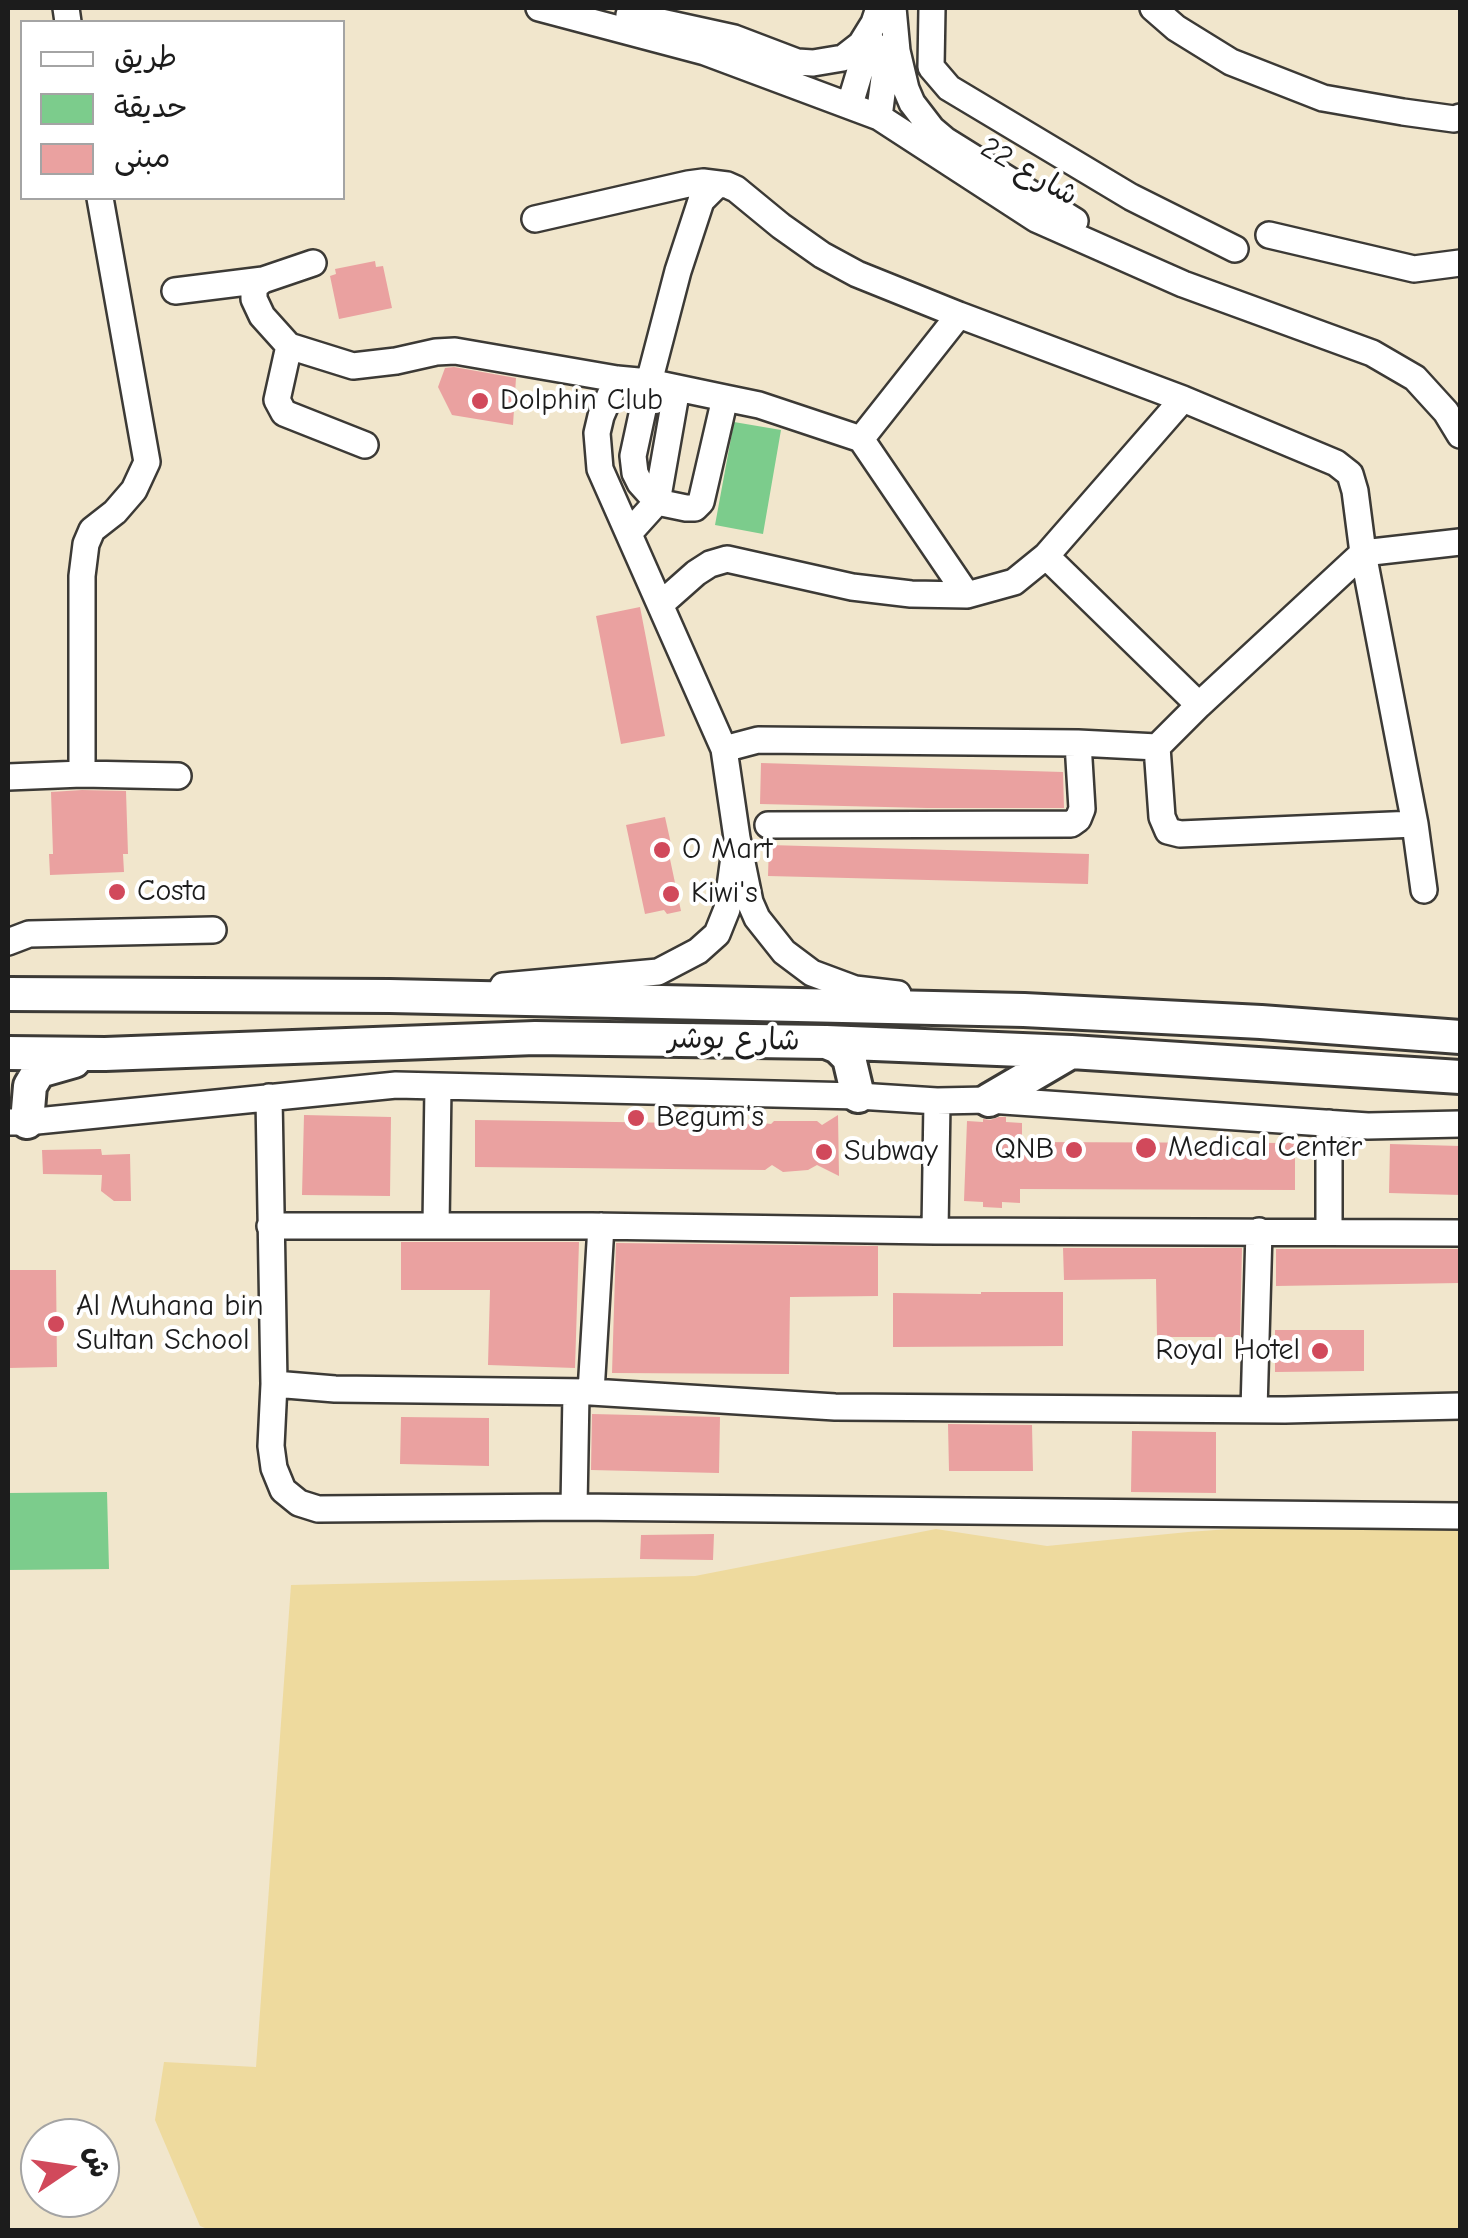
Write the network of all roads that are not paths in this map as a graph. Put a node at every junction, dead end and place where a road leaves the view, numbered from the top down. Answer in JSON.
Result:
{"nodes":[{"id":1,"x":539,"y":8,"type":"edge"},
{"id":2,"x":584,"y":8,"type":"edge"},
{"id":3,"x":1153,"y":8,"type":"edge"},
{"id":4,"x":890,"y":11,"type":"edge"},
{"id":5,"x":931,"y":20,"type":"edge"},
{"id":6,"x":850,"y":104,"type":"junction"},
{"id":7,"x":879,"y":116,"type":"junction"},
{"id":8,"x":1460,"y":117,"type":"edge"},
{"id":9,"x":717,"y":186,"type":"junction"},
{"id":10,"x":100,"y":200,"type":"edge"},
{"id":11,"x":535,"y":219,"type":"dead end"},
{"id":12,"x":1269,"y":235,"type":"dead end"},
{"id":13,"x":1235,"y":249,"type":"dead end"},
{"id":14,"x":313,"y":263,"type":"dead end"},
{"id":15,"x":1460,"y":263,"type":"edge"},
{"id":16,"x":263,"y":280,"type":"junction"},
{"id":17,"x":1183,"y":284,"type":"junction"},
{"id":18,"x":175,"y":290,"type":"dead end"},
{"id":19,"x":959,"y":315,"type":"junction"},
{"id":20,"x":290,"y":346,"type":"junction"},
{"id":21,"x":617,"y":380,"type":"junction"},
{"id":22,"x":649,"y":382,"type":"junction"},
{"id":23,"x":678,"y":388,"type":"junction"},
{"id":24,"x":724,"y":398,"type":"junction"},
{"id":25,"x":1183,"y":399,"type":"junction"},
{"id":26,"x":1460,"y":434,"type":"edge"},
{"id":27,"x":860,"y":439,"type":"junction"},
{"id":28,"x":365,"y":445,"type":"dead end"},
{"id":29,"x":657,"y":502,"type":"junction"},
{"id":30,"x":629,"y":532,"type":"junction"},
{"id":31,"x":1460,"y":542,"type":"edge"},
{"id":32,"x":1363,"y":553,"type":"junction"},
{"id":33,"x":1046,"y":556,"type":"junction"},
{"id":34,"x":967,"y":595,"type":"junction"},
{"id":35,"x":661,"y":604,"type":"junction"},
{"id":36,"x":1199,"y":705,"type":"junction"},
{"id":37,"x":1078,"y":742,"type":"junction"},
{"id":38,"x":724,"y":748,"type":"junction"},
{"id":39,"x":1157,"y":748,"type":"junction"},
{"id":40,"x":82,"y":774,"type":"junction"},
{"id":41,"x":178,"y":776,"type":"dead end"},
{"id":42,"x":8,"y":777,"type":"edge"},
{"id":43,"x":1415,"y":824,"type":"junction"},
{"id":44,"x":768,"y":825,"type":"dead end"},
{"id":45,"x":737,"y":838,"type":"junction"},
{"id":46,"x":1424,"y":890,"type":"dead end"},
{"id":47,"x":213,"y":930,"type":"dead end"},
{"id":48,"x":8,"y":942,"type":"edge"},
{"id":49,"x":8,"y":994,"type":"edge"},
{"id":50,"x":390,"y":996,"type":"junction"},
{"id":51,"x":1024,"y":1010,"type":"junction"},
{"id":52,"x":1460,"y":1017,"type":"edge"},
{"id":53,"x":1261,"y":1022,"type":"junction"},
{"id":54,"x":1460,"y":1037,"type":"edge"},
{"id":55,"x":826,"y":1042,"type":"junction"},
{"id":56,"x":1072,"y":1052,"type":"junction"},
{"id":57,"x":8,"y":1053,"type":"edge"},
{"id":58,"x":105,"y":1054,"type":"junction"},
{"id":59,"x":1421,"y":1074,"type":"junction"},
{"id":60,"x":1460,"y":1077,"type":"edge"},
{"id":61,"x":438,"y":1086,"type":"junction"},
{"id":62,"x":1460,"y":1090,"type":"edge"},
{"id":63,"x":858,"y":1096,"type":"junction"},
{"id":64,"x":270,"y":1097,"type":"junction"},
{"id":65,"x":988,"y":1100,"type":"junction"},
{"id":66,"x":937,"y":1101,"type":"junction"},
{"id":67,"x":17,"y":1122,"type":"edge"},
{"id":68,"x":1329,"y":1123,"type":"junction"},
{"id":69,"x":1460,"y":1124,"type":"edge"},
{"id":70,"x":270,"y":1226,"type":"junction"},
{"id":71,"x":436,"y":1226,"type":"junction"},
{"id":72,"x":601,"y":1226,"type":"junction"},
{"id":73,"x":935,"y":1231,"type":"junction"},
{"id":74,"x":1259,"y":1231,"type":"junction"},
{"id":75,"x":1329,"y":1231,"type":"junction"},
{"id":76,"x":1460,"y":1233,"type":"edge"},
{"id":77,"x":274,"y":1384,"type":"junction"},
{"id":78,"x":583,"y":1392,"type":"junction"},
{"id":79,"x":1460,"y":1406,"type":"edge"},
{"id":80,"x":1254,"y":1410,"type":"junction"},
{"id":81,"x":574,"y":1507,"type":"junction"},
{"id":82,"x":1460,"y":1516,"type":"edge"}],
"edges":[{"from":1,"to":6,"type":"street","name":"شارع 22"},
{"from":2,"to":4,"type":"street"},
{"from":3,"to":8,"type":"street"},
{"from":4,"to":5,"type":"street"},
{"from":4,"to":6,"type":"street"},
{"from":4,"to":7,"type":"street"},
{"from":4,"to":17,"type":"street"},
{"from":5,"to":13,"type":"street"},
{"from":6,"to":7,"type":"street","name":"شارع 22"},
{"from":7,"to":17,"type":"street","name":"شارع 22"},
{"from":9,"to":11,"type":"street"},
{"from":9,"to":19,"type":"street"},
{"from":9,"to":22,"type":"street"},
{"from":10,"to":40,"type":"street"},
{"from":12,"to":15,"type":"street"},
{"from":14,"to":16,"type":"street"},
{"from":16,"to":18,"type":"street"},
{"from":16,"to":20,"type":"street"},
{"from":17,"to":26,"type":"street","name":"شارع 22"},
{"from":19,"to":25,"type":"street"},
{"from":19,"to":27,"type":"street"},
{"from":20,"to":21,"type":"street"},
{"from":20,"to":28,"type":"street"},
{"from":21,"to":22,"type":"street"},
{"from":21,"to":30,"type":"street"},
{"from":22,"to":23,"type":"street"},
{"from":22,"to":29,"type":"street"},
{"from":23,"to":24,"type":"street"},
{"from":23,"to":29,"type":"street"},
{"from":24,"to":27,"type":"street"},
{"from":24,"to":29,"type":"street"},
{"from":25,"to":32,"type":"street"},
{"from":25,"to":33,"type":"street"},
{"from":27,"to":34,"type":"street"},
{"from":29,"to":30,"type":"street"},
{"from":30,"to":35,"type":"street"},
{"from":31,"to":32,"type":"street"},
{"from":32,"to":36,"type":"street"},
{"from":32,"to":43,"type":"street"},
{"from":33,"to":34,"type":"street"},
{"from":33,"to":36,"type":"street"},
{"from":34,"to":35,"type":"street"},
{"from":35,"to":38,"type":"street"},
{"from":36,"to":39,"type":"street"},
{"from":37,"to":38,"type":"street"},
{"from":37,"to":39,"type":"street"},
{"from":37,"to":44,"type":"street"},
{"from":38,"to":45,"type":"street"},
{"from":39,"to":43,"type":"street"},
{"from":40,"to":41,"type":"street"},
{"from":40,"to":42,"type":"street"},
{"from":43,"to":46,"type":"street"},
{"from":45,"to":50,"type":"street"},
{"from":45,"to":51,"type":"street"},
{"from":47,"to":48,"type":"street"},
{"from":49,"to":50,"type":"main road","name":"شارع بوشر"},
{"from":50,"to":51,"type":"main road","name":"شارع بوشر"},
{"from":51,"to":53,"type":"main road","name":"شارع بوشر"},
{"from":52,"to":53,"type":"main road"},
{"from":53,"to":54,"type":"main road","name":"شارع بوشر"},
{"from":55,"to":56,"type":"main road","name":"شارع بوشر"},
{"from":55,"to":58,"type":"main road","name":"شارع بوشر"},
{"from":55,"to":63,"type":"main road"},
{"from":56,"to":59,"type":"main road","name":"شارع بوشر"},
{"from":56,"to":65,"type":"main road"},
{"from":57,"to":58,"type":"main road","name":"شارع بوشر"},
{"from":58,"to":67,"type":"main road"},
{"from":59,"to":60,"type":"main road","name":"شارع بوشر"},
{"from":59,"to":62,"type":"main road"},
{"from":61,"to":63,"type":"street"},
{"from":61,"to":64,"type":"street"},
{"from":61,"to":71,"type":"street"},
{"from":63,"to":66,"type":"street"},
{"from":64,"to":67,"type":"street"},
{"from":64,"to":70,"type":"street"},
{"from":65,"to":66,"type":"street"},
{"from":65,"to":68,"type":"street"},
{"from":66,"to":73,"type":"street"},
{"from":68,"to":69,"type":"street"},
{"from":68,"to":75,"type":"street"},
{"from":70,"to":71,"type":"street"},
{"from":70,"to":77,"type":"street"},
{"from":71,"to":72,"type":"street"},
{"from":72,"to":73,"type":"street"},
{"from":72,"to":78,"type":"street"},
{"from":73,"to":74,"type":"street"},
{"from":74,"to":75,"type":"street"},
{"from":74,"to":80,"type":"street"},
{"from":75,"to":76,"type":"street"},
{"from":77,"to":78,"type":"street"},
{"from":77,"to":81,"type":"street"},
{"from":78,"to":80,"type":"street"},
{"from":78,"to":81,"type":"street"},
{"from":79,"to":80,"type":"street"},
{"from":81,"to":82,"type":"street"}]}
